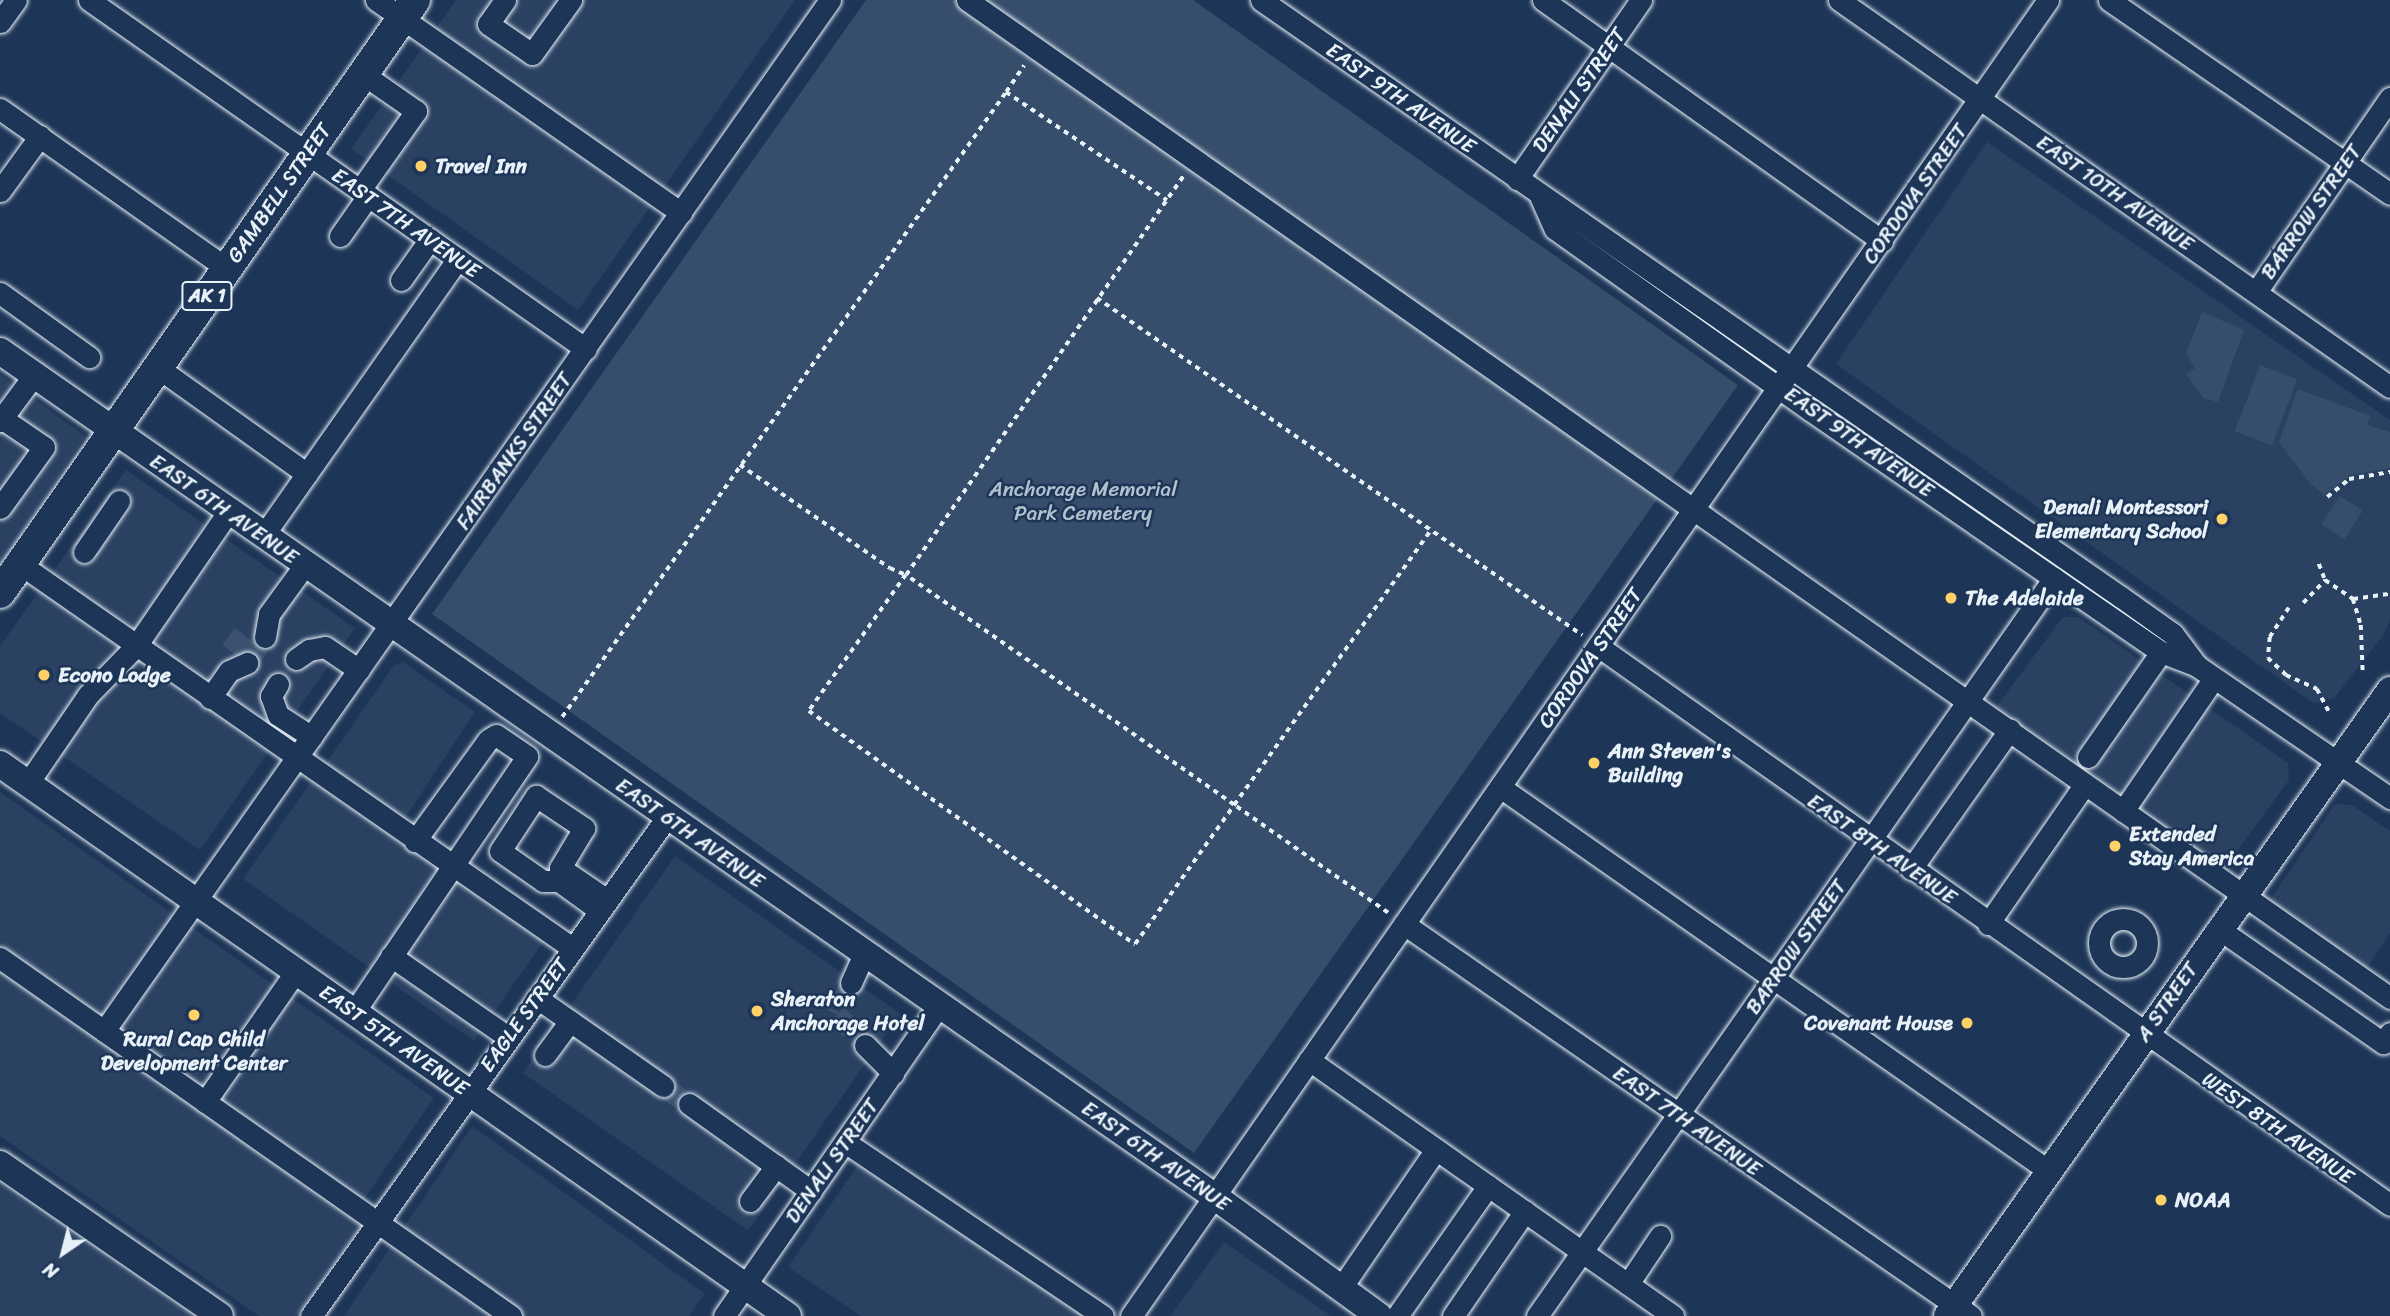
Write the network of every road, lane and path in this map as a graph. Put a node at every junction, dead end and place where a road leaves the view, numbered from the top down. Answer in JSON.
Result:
{"nodes":[{"id":1,"x":16,"y":0,"type":"edge"},
{"id":2,"x":89,"y":0,"type":"edge"},
{"id":3,"x":376,"y":0,"type":"edge"},
{"id":4,"x":505,"y":0,"type":"edge"},
{"id":5,"x":571,"y":0,"type":"edge"},
{"id":6,"x":830,"y":0,"type":"edge"},
{"id":7,"x":967,"y":0,"type":"edge"},
{"id":8,"x":1261,"y":0,"type":"edge"},
{"id":9,"x":1543,"y":0,"type":"edge"},
{"id":10,"x":1641,"y":0,"type":"edge"},
{"id":11,"x":1839,"y":0,"type":"edge"},
{"id":12,"x":2048,"y":0,"type":"edge"},
{"id":13,"x":2109,"y":0,"type":"edge"},
{"id":14,"x":409,"y":9,"type":"edge"},
{"id":15,"x":0,"y":22,"type":"edge"},
{"id":16,"x":1609,"y":47,"type":"junction"},
{"id":17,"x":1035,"y":48,"type":"junction"},
{"id":18,"x":363,"y":74,"type":"junction"},
{"id":19,"x":1006,"y":92,"type":"junction"},
{"id":20,"x":1982,"y":98,"type":"junction"},
{"id":21,"x":2390,"y":98,"type":"edge"},
{"id":22,"x":0,"y":110,"type":"edge"},
{"id":23,"x":40,"y":135,"type":"junction"},
{"id":24,"x":307,"y":153,"type":"junction"},
{"id":25,"x":1196,"y":160,"type":"junction"},
{"id":26,"x":2345,"y":163,"type":"junction"},
{"id":27,"x":1517,"y":179,"type":"junction"},
{"id":28,"x":0,"y":191,"type":"edge"},
{"id":29,"x":364,"y":193,"type":"junction"},
{"id":30,"x":2390,"y":194,"type":"edge"},
{"id":31,"x":1540,"y":196,"type":"junction"},
{"id":32,"x":1167,"y":200,"type":"junction"},
{"id":33,"x":681,"y":213,"type":"junction"},
{"id":34,"x":340,"y":236,"type":"dead end"},
{"id":35,"x":430,"y":240,"type":"junction"},
{"id":36,"x":1882,"y":241,"type":"junction"},
{"id":37,"x":458,"y":259,"type":"junction"},
{"id":38,"x":226,"y":268,"type":"junction"},
{"id":39,"x":401,"y":280,"type":"dead end"},
{"id":40,"x":2256,"y":292,"type":"junction"},
{"id":41,"x":0,"y":293,"type":"edge"},
{"id":42,"x":1097,"y":298,"type":"junction"},
{"id":43,"x":586,"y":349,"type":"junction"},
{"id":44,"x":0,"y":351,"type":"edge"},
{"id":45,"x":89,"y":357,"type":"dead end"},
{"id":46,"x":157,"y":367,"type":"junction"},
{"id":47,"x":1794,"y":369,"type":"junction"},
{"id":48,"x":34,"y":375,"type":"junction"},
{"id":49,"x":2390,"y":387,"type":"edge"},
{"id":50,"x":1780,"y":388,"type":"junction"},
{"id":51,"x":1,"y":419,"type":"edge"},
{"id":52,"x":112,"y":431,"type":"junction"},
{"id":53,"x":740,"y":465,"type":"junction"},
{"id":54,"x":2390,"y":472,"type":"edge"},
{"id":55,"x":307,"y":474,"type":"junction"},
{"id":56,"x":2327,"y":497,"type":"dead end"},
{"id":57,"x":119,"y":501,"type":"dead end"},
{"id":58,"x":0,"y":508,"type":"edge"},
{"id":59,"x":1695,"y":508,"type":"junction"},
{"id":60,"x":228,"y":512,"type":"junction"},
{"id":61,"x":1430,"y":531,"type":"junction"},
{"id":62,"x":263,"y":536,"type":"junction"},
{"id":63,"x":84,"y":552,"type":"dead end"},
{"id":64,"x":20,"y":564,"type":"junction"},
{"id":65,"x":2319,"y":564,"type":"dead end"},
{"id":66,"x":304,"y":566,"type":"junction"},
{"id":67,"x":906,"y":575,"type":"junction"},
{"id":68,"x":2054,"y":578,"type":"junction"},
{"id":69,"x":2325,"y":580,"type":"junction"},
{"id":70,"x":0,"y":593,"type":"edge"},
{"id":71,"x":2390,"y":594,"type":"edge"},
{"id":72,"x":2353,"y":599,"type":"junction"},
{"id":73,"x":2303,"y":603,"type":"dead end"},
{"id":74,"x":2289,"y":608,"type":"dead end"},
{"id":75,"x":391,"y":626,"type":"junction"},
{"id":76,"x":260,"y":627,"type":"tunnel mouth"},
{"id":77,"x":136,"y":646,"type":"junction"},
{"id":78,"x":1598,"y":646,"type":"junction"},
{"id":79,"x":2161,"y":652,"type":"junction"},
{"id":80,"x":296,"y":659,"type":"dead end"},
{"id":81,"x":236,"y":661,"type":"tunnel mouth"},
{"id":82,"x":359,"y":670,"type":"junction"},
{"id":83,"x":2206,"y":672,"type":"junction"},
{"id":84,"x":2363,"y":674,"type":"dead end"},
{"id":85,"x":278,"y":684,"type":"dead end"},
{"id":86,"x":2390,"y":690,"type":"edge"},
{"id":87,"x":210,"y":698,"type":"junction"},
{"id":88,"x":1968,"y":699,"type":"junction"},
{"id":89,"x":2330,"y":713,"type":"dead end"},
{"id":90,"x":2010,"y":729,"type":"junction"},
{"id":91,"x":548,"y":735,"type":"junction"},
{"id":92,"x":312,"y":737,"type":"junction"},
{"id":93,"x":2088,"y":757,"type":"dead end"},
{"id":94,"x":296,"y":759,"type":"junction"},
{"id":95,"x":2337,"y":762,"type":"junction"},
{"id":96,"x":0,"y":764,"type":"edge"},
{"id":97,"x":28,"y":783,"type":"junction"},
{"id":98,"x":2085,"y":784,"type":"junction"},
{"id":99,"x":1500,"y":787,"type":"junction"},
{"id":100,"x":2390,"y":798,"type":"edge"},
{"id":101,"x":1234,"y":805,"type":"junction"},
{"id":102,"x":2123,"y":811,"type":"junction"},
{"id":103,"x":667,"y":817,"type":"junction"},
{"id":104,"x":1870,"y":840,"type":"junction"},
{"id":105,"x":415,"y":841,"type":"junction"},
{"id":106,"x":453,"y":866,"type":"junction"},
{"id":107,"x":1911,"y":869,"type":"junction"},
{"id":108,"x":2242,"y":895,"type":"junction"},
{"id":109,"x":195,"y":901,"type":"junction"},
{"id":110,"x":603,"y":905,"type":"junction"},
{"id":111,"x":1404,"y":924,"type":"junction"},
{"id":112,"x":1988,"y":924,"type":"junction"},
{"id":113,"x":2219,"y":929,"type":"junction"},
{"id":114,"x":572,"y":948,"type":"junction"},
{"id":115,"x":864,"y":954,"type":"junction"},
{"id":116,"x":391,"y":956,"type":"junction"},
{"id":117,"x":0,"y":958,"type":"edge"},
{"id":118,"x":2111,"y":963,"type":"dead end"},
{"id":119,"x":296,"y":971,"type":"junction"},
{"id":120,"x":1773,"y":980,"type":"junction"},
{"id":121,"x":851,"y":983,"type":"tunnel mouth"},
{"id":122,"x":2089,"y":996,"type":"junction"},
{"id":123,"x":537,"y":998,"type":"junction"},
{"id":124,"x":2390,"y":998,"type":"edge"},
{"id":125,"x":939,"y":1006,"type":"junction"},
{"id":126,"x":354,"y":1012,"type":"junction"},
{"id":127,"x":570,"y":1021,"type":"junction"},
{"id":128,"x":104,"y":1031,"type":"junction"},
{"id":129,"x":2390,"y":1033,"type":"edge"},
{"id":130,"x":2144,"y":1035,"type":"junction"},
{"id":131,"x":508,"y":1037,"type":"junction"},
{"id":132,"x":865,"y":1045,"type":"tunnel mouth"},
{"id":133,"x":2166,"y":1051,"type":"joint"},
{"id":134,"x":545,"y":1055,"type":"dead end"},
{"id":135,"x":1309,"y":1060,"type":"junction"},
{"id":136,"x":893,"y":1073,"type":"junction"},
{"id":137,"x":663,"y":1086,"type":"tunnel mouth"},
{"id":138,"x":469,"y":1092,"type":"junction"},
{"id":139,"x":205,"y":1102,"type":"junction"},
{"id":140,"x":689,"y":1104,"type":"tunnel mouth"},
{"id":141,"x":1678,"y":1115,"type":"junction"},
{"id":142,"x":845,"y":1142,"type":"junction"},
{"id":143,"x":1436,"y":1149,"type":"junction"},
{"id":144,"x":0,"y":1164,"type":"edge"},
{"id":145,"x":776,"y":1166,"type":"junction"},
{"id":146,"x":2049,"y":1171,"type":"junction"},
{"id":147,"x":1488,"y":1186,"type":"junction"},
{"id":148,"x":811,"y":1191,"type":"junction"},
{"id":149,"x":1214,"y":1196,"type":"junction"},
{"id":150,"x":750,"y":1201,"type":"dead end"},
{"id":151,"x":2390,"y":1205,"type":"edge"},
{"id":152,"x":1525,"y":1211,"type":"junction"},
{"id":153,"x":377,"y":1222,"type":"junction"},
{"id":154,"x":1660,"y":1237,"type":"dead end"},
{"id":155,"x":1582,"y":1251,"type":"junction"},
{"id":156,"x":1628,"y":1284,"type":"junction"},
{"id":157,"x":745,"y":1286,"type":"junction"},
{"id":158,"x":1341,"y":1288,"type":"junction"},
{"id":159,"x":1958,"y":1312,"type":"edge"},
{"id":160,"x":220,"y":1316,"type":"edge"},
{"id":161,"x":311,"y":1316,"type":"edge"},
{"id":162,"x":511,"y":1316,"type":"edge"},
{"id":163,"x":724,"y":1316,"type":"edge"},
{"id":164,"x":788,"y":1316,"type":"edge"},
{"id":165,"x":1103,"y":1316,"type":"edge"},
{"id":166,"x":1131,"y":1316,"type":"edge"},
{"id":167,"x":1379,"y":1316,"type":"edge"},
{"id":168,"x":1396,"y":1316,"type":"edge"},
{"id":169,"x":1452,"y":1316,"type":"edge"},
{"id":170,"x":1537,"y":1316,"type":"edge"},
{"id":171,"x":1673,"y":1316,"type":"edge"}],
"edges":[{"from":1,"to":15,"type":"street"},
{"from":2,"to":24,"type":"street","name":"EAST 7TH AVENUE"},
{"from":3,"to":14,"type":"street"},
{"from":4,"to":5,"type":"street"},
{"from":6,"to":33,"type":"street","name":"FAIRBANKS STREET"},
{"from":7,"to":17,"type":"street"},
{"from":8,"to":27,"type":"street","name":"EAST 9TH AVENUE"},
{"from":9,"to":16,"type":"street"},
{"from":10,"to":16,"type":"street","name":"DENALI STREET"},
{"from":11,"to":20,"type":"street","name":"EAST 10TH AVENUE"},
{"from":12,"to":20,"type":"street","name":"CORDOVA STREET"},
{"from":13,"to":26,"type":"street"},
{"from":14,"to":18,"type":"highway","name":"GAMBELL STREET","number":"AK 1"},
{"from":14,"to":33,"type":"street"},
{"from":16,"to":27,"type":"street","name":"DENALI STREET"},
{"from":16,"to":36,"type":"street"},
{"from":17,"to":19,"type":"path"},
{"from":17,"to":25,"type":"street"},
{"from":18,"to":24,"type":"highway","name":"GAMBELL STREET","number":"AK 1"},
{"from":18,"to":29,"type":"street"},
{"from":19,"to":32,"type":"path"},
{"from":19,"to":53,"type":"path"},
{"from":20,"to":36,"type":"street","name":"CORDOVA STREET"},
{"from":20,"to":40,"type":"street","name":"EAST 10TH AVENUE"},
{"from":21,"to":26,"type":"street","name":"BARROW STREET"},
{"from":22,"to":23,"type":"street"},
{"from":23,"to":28,"type":"street"},
{"from":23,"to":38,"type":"street"},
{"from":24,"to":29,"type":"street","name":"EAST 7TH AVENUE"},
{"from":24,"to":38,"type":"highway","name":"GAMBELL STREET","number":"AK 1"},
{"from":25,"to":32,"type":"path"},
{"from":25,"to":59,"type":"street"},
{"from":26,"to":30,"type":"street"},
{"from":26,"to":40,"type":"street","name":"BARROW STREET"},
{"from":27,"to":31,"type":"street","name":"EAST 9TH AVENUE"},
{"from":29,"to":34,"type":"street"},
{"from":29,"to":35,"type":"street","name":"EAST 7TH AVENUE"},
{"from":31,"to":47,"type":"street","name":"EAST 9TH AVENUE"},
{"from":31,"to":50,"type":"street","name":"EAST 9TH AVENUE"},
{"from":32,"to":42,"type":"path"},
{"from":33,"to":43,"type":"street","name":"FAIRBANKS STREET"},
{"from":35,"to":37,"type":"street","name":"EAST 7TH AVENUE"},
{"from":35,"to":39,"type":"street"},
{"from":36,"to":47,"type":"street","name":"CORDOVA STREET"},
{"from":37,"to":43,"type":"street","name":"EAST 7TH AVENUE"},
{"from":37,"to":55,"type":"street"},
{"from":38,"to":46,"type":"highway","name":"GAMBELL STREET","number":"AK 1"},
{"from":40,"to":49,"type":"street","name":"EAST 10TH AVENUE"},
{"from":41,"to":45,"type":"street"},
{"from":42,"to":61,"type":"path"},
{"from":42,"to":67,"type":"path"},
{"from":43,"to":75,"type":"street","name":"FAIRBANKS STREET"},
{"from":44,"to":48,"type":"main road","name":"EAST 6TH AVENUE"},
{"from":46,"to":52,"type":"highway","name":"GAMBELL STREET","number":"AK 1"},
{"from":46,"to":55,"type":"street"},
{"from":47,"to":50,"type":"street","name":"CORDOVA STREET"},
{"from":47,"to":83,"type":"street","name":"EAST 9TH AVENUE"},
{"from":48,"to":51,"type":"street"},
{"from":48,"to":52,"type":"main road","name":"EAST 6TH AVENUE"},
{"from":50,"to":59,"type":"street","name":"CORDOVA STREET"},
{"from":50,"to":68,"type":"street","name":"EAST 9TH AVENUE"},
{"from":51,"to":58,"type":"street"},
{"from":52,"to":60,"type":"main road","name":"EAST 6TH AVENUE"},
{"from":52,"to":64,"type":"highway","name":"GAMBELL STREET","number":"AK 1"},
{"from":53,"to":67,"type":"path"},
{"from":53,"to":91,"type":"path"},
{"from":54,"to":56,"type":"path"},
{"from":55,"to":62,"type":"street"},
{"from":57,"to":63,"type":"street"},
{"from":59,"to":78,"type":"street","name":"CORDOVA STREET"},
{"from":59,"to":88,"type":"street"},
{"from":60,"to":62,"type":"main road","name":"EAST 6TH AVENUE"},
{"from":60,"to":77,"type":"street"},
{"from":61,"to":78,"type":"path"},
{"from":61,"to":101,"type":"path"},
{"from":62,"to":66,"type":"main road","name":"EAST 6TH AVENUE"},
{"from":64,"to":70,"type":"highway","name":"GAMBELL STREET","number":"AK 1"},
{"from":64,"to":77,"type":"street"},
{"from":65,"to":69,"type":"path"},
{"from":66,"to":75,"type":"main road","name":"EAST 6TH AVENUE"},
{"from":66,"to":76,"type":"street"},
{"from":67,"to":101,"type":"path"},
{"from":67,"to":101,"type":"path"},
{"from":68,"to":79,"type":"street","name":"EAST 9TH AVENUE"},
{"from":68,"to":88,"type":"street","name":"BARROW STREET"},
{"from":69,"to":72,"type":"path"},
{"from":69,"to":73,"type":"path"},
{"from":71,"to":72,"type":"path"},
{"from":72,"to":84,"type":"path"},
{"from":74,"to":89,"type":"path"},
{"from":75,"to":82,"type":"street","name":"FAIRBANKS STREET"},
{"from":75,"to":91,"type":"main road","name":"EAST 6TH AVENUE"},
{"from":77,"to":87,"type":"street"},
{"from":77,"to":97,"type":"street"},
{"from":78,"to":99,"type":"street","name":"CORDOVA STREET"},
{"from":78,"to":104,"type":"street","name":"EAST 8TH AVENUE"},
{"from":79,"to":83,"type":"street","name":"EAST 9TH AVENUE"},
{"from":79,"to":93,"type":"street"},
{"from":80,"to":82,"type":"street"},
{"from":81,"to":87,"type":"street"},
{"from":82,"to":92,"type":"street","name":"FAIRBANKS STREET"},
{"from":83,"to":95,"type":"street","name":"EAST 9TH AVENUE"},
{"from":83,"to":102,"type":"street"},
{"from":85,"to":92,"type":"street"},
{"from":86,"to":95,"type":"main road","name":"A STREET"},
{"from":87,"to":94,"type":"street"},
{"from":88,"to":90,"type":"street"},
{"from":88,"to":104,"type":"street","name":"BARROW STREET"},
{"from":90,"to":98,"type":"street"},
{"from":90,"to":107,"type":"street"},
{"from":91,"to":103,"type":"main road","name":"EAST 6TH AVENUE"},
{"from":92,"to":94,"type":"street","name":"FAIRBANKS STREET"},
{"from":94,"to":105,"type":"street"},
{"from":94,"to":109,"type":"street","name":"FAIRBANKS STREET"},
{"from":95,"to":100,"type":"street","name":"EAST 9TH AVENUE"},
{"from":95,"to":108,"type":"main road","name":"A STREET"},
{"from":96,"to":97,"type":"main road","name":"EAST 5TH AVENUE"},
{"from":97,"to":109,"type":"main road","name":"EAST 5TH AVENUE"},
{"from":98,"to":102,"type":"street"},
{"from":98,"to":112,"type":"street"},
{"from":99,"to":111,"type":"street","name":"CORDOVA STREET"},
{"from":99,"to":120,"type":"street"},
{"from":101,"to":111,"type":"path"},
{"from":102,"to":108,"type":"street"},
{"from":103,"to":110,"type":"street","name":"EAGLE STREET"},
{"from":103,"to":115,"type":"main road","name":"EAST 6TH AVENUE"},
{"from":104,"to":107,"type":"street","name":"EAST 8TH AVENUE"},
{"from":104,"to":120,"type":"street","name":"BARROW STREET"},
{"from":105,"to":106,"type":"street"},
{"from":105,"to":106,"type":"street"},
{"from":106,"to":114,"type":"street"},
{"from":106,"to":116,"type":"street"},
{"from":107,"to":112,"type":"street","name":"EAST 8TH AVENUE"},
{"from":108,"to":113,"type":"main road","name":"A STREET"},
{"from":108,"to":124,"type":"street"},
{"from":109,"to":119,"type":"main road","name":"EAST 5TH AVENUE"},
{"from":109,"to":128,"type":"street","name":"FAIRBANKS STREET"},
{"from":110,"to":110,"type":"street"},
{"from":110,"to":114,"type":"street","name":"EAGLE STREET"},
{"from":111,"to":135,"type":"street","name":"CORDOVA STREET"},
{"from":111,"to":141,"type":"street","name":"EAST 7TH AVENUE"},
{"from":112,"to":122,"type":"street","name":"EAST 8TH AVENUE"},
{"from":113,"to":129,"type":"street"},
{"from":113,"to":130,"type":"main road","name":"A STREET"},
{"from":114,"to":123,"type":"street","name":"EAGLE STREET"},
{"from":115,"to":121,"type":"street"},
{"from":115,"to":125,"type":"main road","name":"EAST 6TH AVENUE"},
{"from":116,"to":126,"type":"street"},
{"from":116,"to":131,"type":"street"},
{"from":117,"to":128,"type":"street"},
{"from":118,"to":122,"type":"street"},
{"from":119,"to":126,"type":"main road","name":"EAST 5TH AVENUE"},
{"from":119,"to":139,"type":"street"},
{"from":120,"to":141,"type":"street","name":"BARROW STREET"},
{"from":120,"to":146,"type":"street"},
{"from":122,"to":130,"type":"street","name":"EAST 8TH AVENUE"},
{"from":123,"to":127,"type":"street"},
{"from":123,"to":131,"type":"street","name":"EAGLE STREET"},
{"from":125,"to":136,"type":"street","name":"DENALI STREET"},
{"from":125,"to":149,"type":"main road","name":"EAST 6TH AVENUE"},
{"from":126,"to":138,"type":"main road","name":"EAST 5TH AVENUE"},
{"from":127,"to":134,"type":"street"},
{"from":127,"to":137,"type":"street"},
{"from":128,"to":139,"type":"street"},
{"from":130,"to":133,"type":"street","name":"EAST 8TH AVENUE"},
{"from":130,"to":146,"type":"main road","name":"A STREET"},
{"from":131,"to":138,"type":"street","name":"EAGLE STREET"},
{"from":132,"to":136,"type":"street"},
{"from":133,"to":151,"type":"street","name":"WEST 8TH AVENUE"},
{"from":135,"to":143,"type":"street"},
{"from":135,"to":149,"type":"street","name":"CORDOVA STREET"},
{"from":136,"to":142,"type":"street","name":"DENALI STREET"},
{"from":138,"to":153,"type":"street","name":"EAGLE STREET"},
{"from":138,"to":157,"type":"main road","name":"EAST 5TH AVENUE"},
{"from":139,"to":153,"type":"street"},
{"from":140,"to":145,"type":"street"},
{"from":141,"to":155,"type":"street","name":"BARROW STREET"},
{"from":141,"to":159,"type":"street","name":"EAST 7TH AVENUE"},
{"from":142,"to":148,"type":"street","name":"DENALI STREET"},
{"from":142,"to":165,"type":"street"},
{"from":143,"to":147,"type":"street"},
{"from":143,"to":158,"type":"street"},
{"from":144,"to":160,"type":"main road"},
{"from":145,"to":148,"type":"street"},
{"from":145,"to":150,"type":"street"},
{"from":146,"to":159,"type":"main road","name":"A STREET"},
{"from":147,"to":152,"type":"street"},
{"from":147,"to":168,"type":"street"},
{"from":148,"to":157,"type":"street","name":"DENALI STREET"},
{"from":149,"to":158,"type":"main road","name":"EAST 6TH AVENUE"},
{"from":149,"to":166,"type":"street","name":"CORDOVA STREET"},
{"from":152,"to":155,"type":"street"},
{"from":152,"to":169,"type":"street"},
{"from":153,"to":161,"type":"street","name":"EAGLE STREET"},
{"from":153,"to":162,"type":"street"},
{"from":154,"to":156,"type":"street"},
{"from":155,"to":156,"type":"street"},
{"from":155,"to":170,"type":"street","name":"BARROW STREET"},
{"from":156,"to":171,"type":"street"},
{"from":157,"to":163,"type":"street","name":"DENALI STREET"},
{"from":157,"to":164,"type":"main road","name":"EAST 5TH AVENUE"},
{"from":158,"to":167,"type":"main road","name":"EAST 6TH AVENUE"}]}
